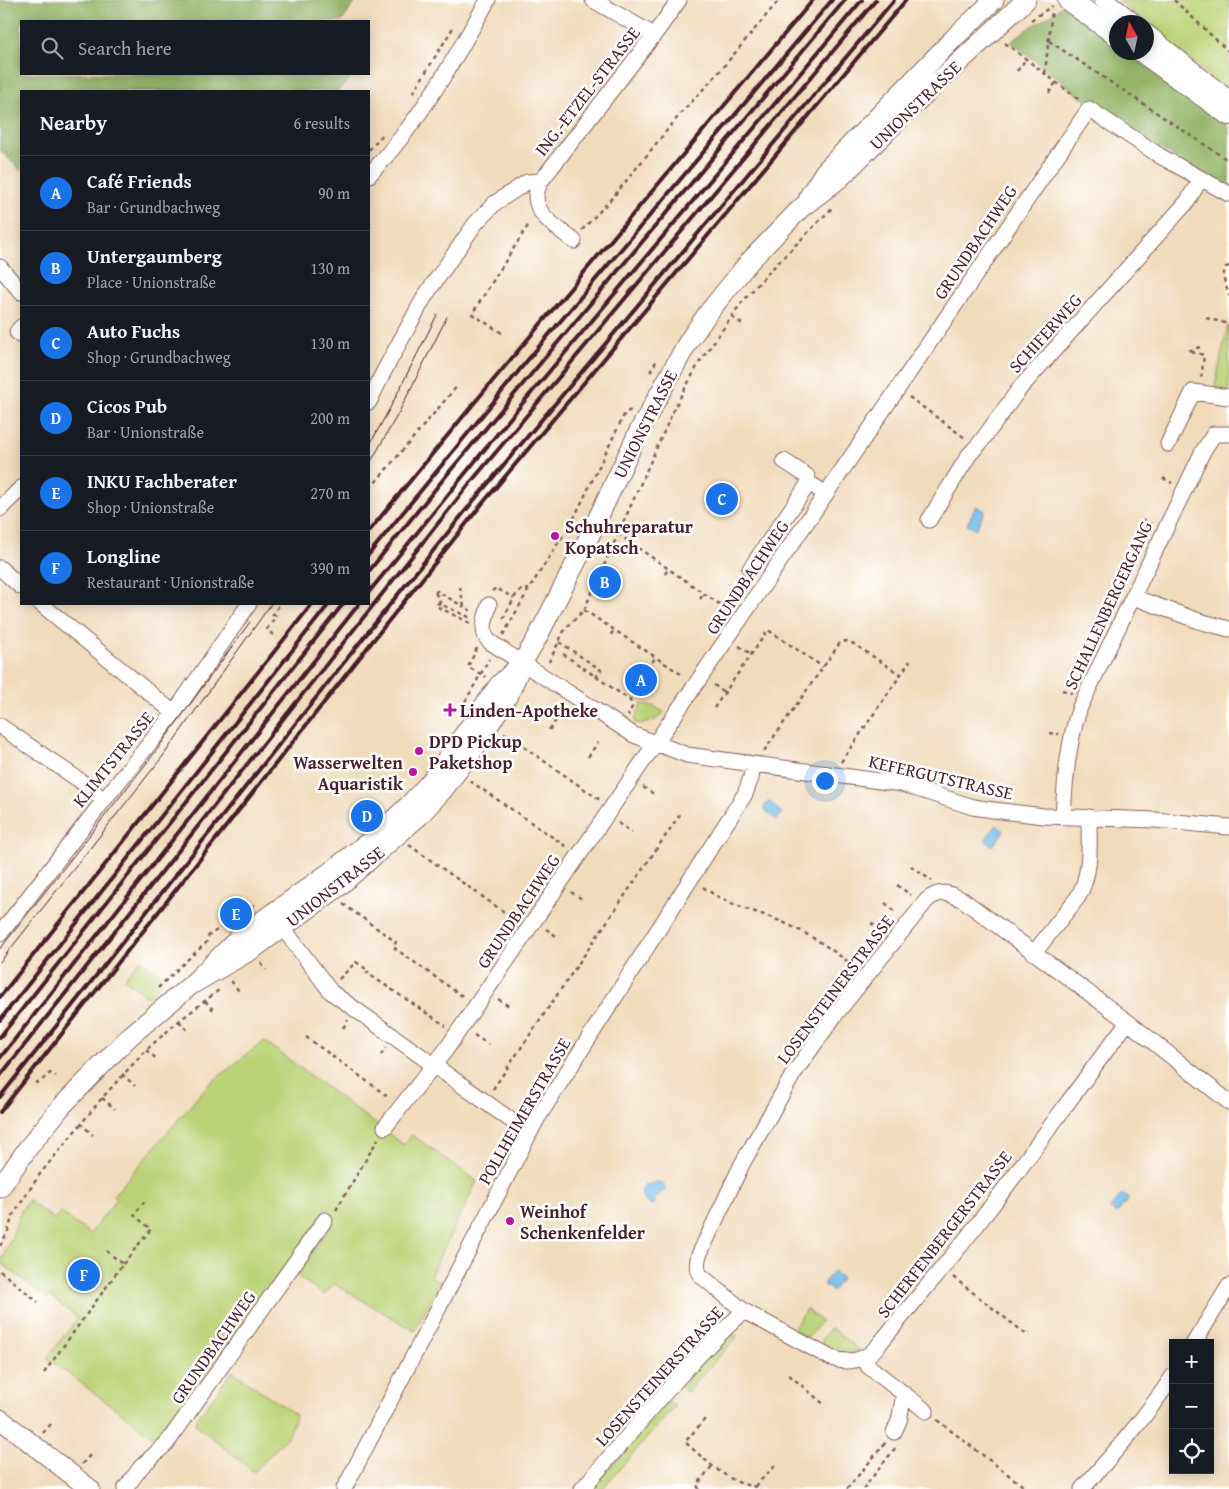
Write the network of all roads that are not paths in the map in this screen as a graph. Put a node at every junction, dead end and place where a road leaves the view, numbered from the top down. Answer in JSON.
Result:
{"nodes":[{"id":1,"x":488,"y":0,"type":"edge"},
{"id":2,"x":593,"y":0,"type":"edge"},
{"id":3,"x":678,"y":0,"type":"edge"},
{"id":4,"x":994,"y":0,"type":"edge"},
{"id":5,"x":1026,"y":0,"type":"edge"},
{"id":6,"x":1104,"y":0,"type":"edge"},
{"id":7,"x":1061,"y":3,"type":"edge"},
{"id":8,"x":614,"y":5,"type":"edge"},
{"id":9,"x":1123,"y":15,"type":"edge"},
{"id":10,"x":1109,"y":30,"type":"edge"},
{"id":11,"x":654,"y":35,"type":"junction"},
{"id":12,"x":1154,"y":40,"type":"edge"},
{"id":13,"x":1154,"y":60,"type":"edge"},
{"id":14,"x":1229,"y":101,"type":"edge"},
{"id":15,"x":1229,"y":114,"type":"edge"},
{"id":16,"x":370,"y":174,"type":"edge"},
{"id":17,"x":1200,"y":180,"type":"junction"},
{"id":18,"x":541,"y":181,"type":"junction"},
{"id":19,"x":1229,"y":194,"type":"edge"},
{"id":20,"x":801,"y":208,"type":"junction"},
{"id":21,"x":574,"y":241,"type":"road end"},
{"id":22,"x":0,"y":266,"type":"edge"},
{"id":23,"x":20,"y":291,"type":"edge"},
{"id":24,"x":1229,"y":397,"type":"edge"},
{"id":25,"x":370,"y":400,"type":"edge"},
{"id":26,"x":1229,"y":434,"type":"edge"},
{"id":27,"x":1168,"y":444,"type":"dead end"},
{"id":28,"x":784,"y":462,"type":"dead end"},
{"id":29,"x":809,"y":483,"type":"junction"},
{"id":30,"x":20,"y":489,"type":"edge"},
{"id":31,"x":826,"y":494,"type":"junction"},
{"id":32,"x":0,"y":509,"type":"edge"},
{"id":33,"x":929,"y":520,"type":"dead end"},
{"id":34,"x":0,"y":568,"type":"edge"},
{"id":35,"x":750,"y":569,"type":"dead end"},
{"id":36,"x":20,"y":586,"type":"edge"},
{"id":37,"x":1132,"y":597,"type":"junction"},
{"id":38,"x":488,"y":600,"type":"road end"},
{"id":39,"x":42,"y":605,"type":"edge"},
{"id":40,"x":247,"y":605,"type":"edge"},
{"id":41,"x":1229,"y":629,"type":"edge"},
{"id":42,"x":522,"y":663,"type":"junction"},
{"id":43,"x":174,"y":713,"type":"junction"},
{"id":44,"x":0,"y":726,"type":"edge"},
{"id":45,"x":655,"y":743,"type":"junction"},
{"id":46,"x":757,"y":759,"type":"junction"},
{"id":47,"x":104,"y":800,"type":"junction"},
{"id":48,"x":1063,"y":816,"type":"junction"},
{"id":49,"x":1089,"y":817,"type":"junction"},
{"id":50,"x":1229,"y":826,"type":"edge"},
{"id":51,"x":283,"y":928,"type":"junction"},
{"id":52,"x":0,"y":934,"type":"edge"},
{"id":53,"x":1034,"y":953,"type":"junction"},
{"id":54,"x":191,"y":985,"type":"junction"},
{"id":55,"x":1128,"y":1022,"type":"junction"},
{"id":56,"x":433,"y":1064,"type":"junction"},
{"id":57,"x":1229,"y":1102,"type":"edge"},
{"id":58,"x":385,"y":1128,"type":"road end"},
{"id":59,"x":529,"y":1133,"type":"junction"},
{"id":60,"x":0,"y":1188,"type":"edge"},
{"id":61,"x":325,"y":1220,"type":"road end"},
{"id":62,"x":1229,"y":1286,"type":"edge"},
{"id":63,"x":744,"y":1311,"type":"junction"},
{"id":64,"x":1196,"y":1339,"type":"edge"},
{"id":65,"x":866,"y":1356,"type":"junction"},
{"id":66,"x":1169,"y":1382,"type":"edge"},
{"id":67,"x":904,"y":1394,"type":"junction"},
{"id":68,"x":926,"y":1411,"type":"road end"},
{"id":69,"x":0,"y":1419,"type":"edge"},
{"id":70,"x":895,"y":1430,"type":"road end"},
{"id":71,"x":90,"y":1489,"type":"edge"},
{"id":72,"x":125,"y":1489,"type":"edge"},
{"id":73,"x":344,"y":1489,"type":"edge"},
{"id":74,"x":582,"y":1489,"type":"edge"},
{"id":75,"x":1082,"y":1489,"type":"edge"}],
"edges":[{"from":1,"to":16,"type":"street"},
{"from":2,"to":8,"type":"street"},
{"from":3,"to":11,"type":"street","name":"ING.-ETZEL-STRASSE"},
{"from":4,"to":20,"type":"main road","name":"UNIONSTRASSE"},
{"from":5,"to":20,"type":"main road","name":"UNIONSTRASSE"},
{"from":6,"to":9,"type":"main road"},
{"from":7,"to":10,"type":"highway"},
{"from":8,"to":11,"type":"street"},
{"from":11,"to":18,"type":"street","name":"ING.-ETZEL-STRASSE"},
{"from":12,"to":14,"type":"main road"},
{"from":13,"to":15,"type":"highway"},
{"from":17,"to":19,"type":"street"},
{"from":17,"to":31,"type":"street","name":"GRUNDBACHWEG"},
{"from":17,"to":33,"type":"street","name":"SCHIFERWEG"},
{"from":18,"to":21,"type":"street","name":"ING.-ETZEL-STRASSE"},
{"from":18,"to":25,"type":"street","name":"ING.-ETZEL-STRASSE"},
{"from":20,"to":42,"type":"main road","name":"UNIONSTRASSE"},
{"from":22,"to":23,"type":"street"},
{"from":24,"to":27,"type":"street"},
{"from":26,"to":37,"type":"street","name":"SCHALLENBERGERGANG"},
{"from":28,"to":29,"type":"street"},
{"from":29,"to":31,"type":"street"},
{"from":29,"to":35,"type":"street"},
{"from":30,"to":32,"type":"street"},
{"from":31,"to":45,"type":"street","name":"GRUNDBACHWEG"},
{"from":34,"to":36,"type":"street"},
{"from":37,"to":41,"type":"street"},
{"from":37,"to":48,"type":"street","name":"SCHALLENBERGERGANG"},
{"from":38,"to":42,"type":"street"},
{"from":39,"to":43,"type":"street"},
{"from":40,"to":43,"type":"street","name":"KLIMTSTRASSE"},
{"from":42,"to":45,"type":"street","name":"KEFERGUTSTRASSE"},
{"from":42,"to":51,"type":"main road","name":"UNIONSTRASSE"},
{"from":42,"to":54,"type":"main road","name":"UNIONSTRASSE"},
{"from":43,"to":47,"type":"street","name":"KLIMTSTRASSE"},
{"from":44,"to":47,"type":"street"},
{"from":45,"to":46,"type":"street","name":"KEFERGUTSTRASSE"},
{"from":45,"to":56,"type":"street","name":"GRUNDBACHWEG"},
{"from":46,"to":48,"type":"street","name":"KEFERGUTSTRASSE"},
{"from":46,"to":59,"type":"street","name":"POLLHEIMERSTRASSE"},
{"from":47,"to":52,"type":"street","name":"KLIMTSTRASSE"},
{"from":48,"to":49,"type":"street","name":"KEFERGUTSTRASSE"},
{"from":49,"to":50,"type":"street","name":"KEFERGUTSTRASSE"},
{"from":49,"to":53,"type":"street"},
{"from":51,"to":54,"type":"main road","name":"UNIONSTRASSE"},
{"from":51,"to":56,"type":"street"},
{"from":53,"to":55,"type":"street","name":"LOSENSTEINERSTRASSE"},
{"from":53,"to":63,"type":"street","name":"LOSENSTEINERSTRASSE"},
{"from":54,"to":60,"type":"main road","name":"UNIONSTRASSE"},
{"from":55,"to":57,"type":"street","name":"LOSENSTEINERSTRASSE"},
{"from":55,"to":65,"type":"street","name":"SCHERFENBERGERSTRASSE"},
{"from":56,"to":58,"type":"street","name":"GRUNDBACHWEG"},
{"from":56,"to":59,"type":"street"},
{"from":59,"to":73,"type":"street","name":"POLLHEIMERSTRASSE"},
{"from":61,"to":72,"type":"street","name":"GRUNDBACHWEG"},
{"from":62,"to":64,"type":"street"},
{"from":63,"to":65,"type":"street"},
{"from":63,"to":74,"type":"street","name":"LOSENSTEINERSTRASSE"},
{"from":65,"to":67,"type":"street"},
{"from":66,"to":75,"type":"street"},
{"from":67,"to":68,"type":"street"},
{"from":67,"to":70,"type":"street"},
{"from":69,"to":71,"type":"main road"}]}
